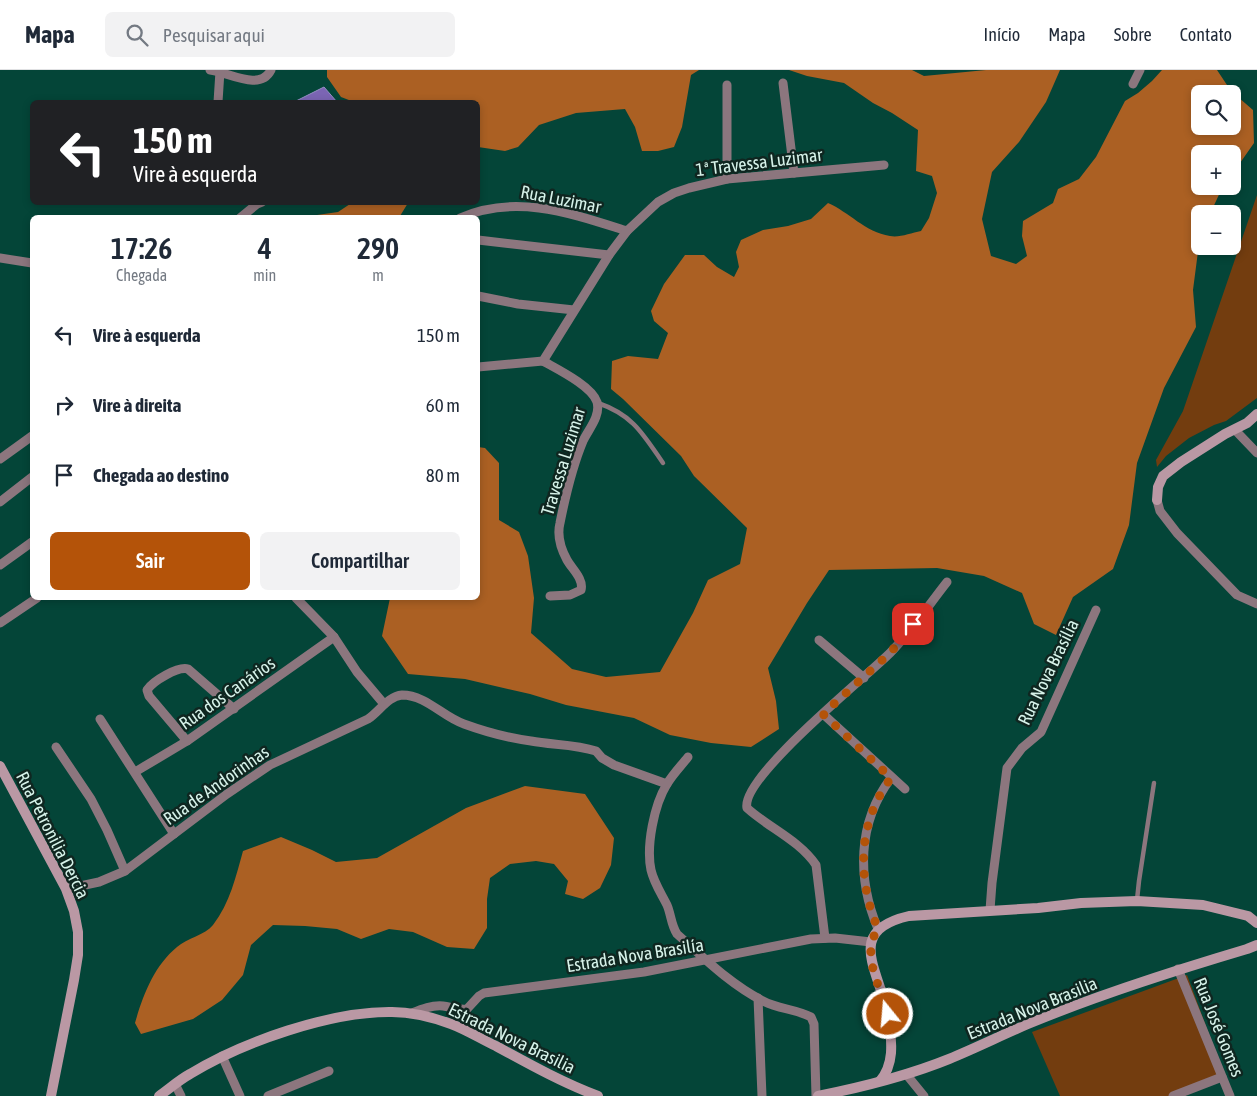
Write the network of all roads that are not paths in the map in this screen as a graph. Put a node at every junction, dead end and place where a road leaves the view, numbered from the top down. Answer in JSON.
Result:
{"nodes":[{"id":1,"x":210,"y":70,"type":"edge"},
{"id":2,"x":271,"y":70,"type":"edge"},
{"id":3,"x":1140,"y":70,"type":"edge"},
{"id":4,"x":220,"y":71,"type":"edge"},
{"id":5,"x":783,"y":83,"type":"dead end"},
{"id":6,"x":1133,"y":84,"type":"dead end"},
{"id":7,"x":727,"y":85,"type":"dead end"},
{"id":8,"x":218,"y":100,"type":"edge"},
{"id":9,"x":884,"y":165,"type":"dead end"},
{"id":10,"x":794,"y":173,"type":"junction"},
{"id":11,"x":727,"y":179,"type":"junction"},
{"id":12,"x":256,"y":205,"type":"edge"},
{"id":13,"x":244,"y":215,"type":"edge"},
{"id":14,"x":467,"y":215,"type":"edge"},
{"id":15,"x":627,"y":231,"type":"junction"},
{"id":16,"x":480,"y":240,"type":"edge"},
{"id":17,"x":609,"y":254,"type":"junction"},
{"id":18,"x":0,"y":258,"type":"edge"},
{"id":19,"x":30,"y":263,"type":"edge"},
{"id":20,"x":480,"y":296,"type":"edge"},
{"id":21,"x":574,"y":310,"type":"junction"},
{"id":22,"x":543,"y":361,"type":"junction"},
{"id":23,"x":480,"y":367,"type":"edge"},
{"id":24,"x":597,"y":403,"type":"junction"},
{"id":25,"x":1257,"y":414,"type":"edge"},
{"id":26,"x":1235,"y":430,"type":"junction"},
{"id":27,"x":30,"y":437,"type":"edge"},
{"id":28,"x":1257,"y":454,"type":"edge"},
{"id":29,"x":0,"y":459,"type":"edge"},
{"id":30,"x":663,"y":463,"type":"dead end"},
{"id":31,"x":30,"y":479,"type":"edge"},
{"id":32,"x":1157,"y":500,"type":"joint"},
{"id":33,"x":0,"y":502,"type":"edge"},
{"id":34,"x":30,"y":543,"type":"edge"},
{"id":35,"x":0,"y":565,"type":"edge"},
{"id":36,"x":947,"y":582,"type":"dead end"},
{"id":37,"x":550,"y":596,"type":"dead end"},
{"id":38,"x":33,"y":600,"type":"edge"},
{"id":39,"x":298,"y":600,"type":"edge"},
{"id":40,"x":1257,"y":604,"type":"edge"},
{"id":41,"x":1096,"y":610,"type":"dead end"},
{"id":42,"x":0,"y":623,"type":"edge"},
{"id":43,"x":334,"y":637,"type":"junction"},
{"id":44,"x":819,"y":640,"type":"dead end"},
{"id":45,"x":864,"y":678,"type":"junction"},
{"id":46,"x":384,"y":704,"type":"junction"},
{"id":47,"x":234,"y":709,"type":"junction"},
{"id":48,"x":823,"y":714,"type":"junction"},
{"id":49,"x":100,"y":719,"type":"dead end"},
{"id":50,"x":187,"y":741,"type":"junction"},
{"id":51,"x":56,"y":748,"type":"dead end"},
{"id":52,"x":688,"y":756,"type":"dead end"},
{"id":53,"x":0,"y":766,"type":"edge"},
{"id":54,"x":135,"y":772,"type":"junction"},
{"id":55,"x":891,"y":778,"type":"junction"},
{"id":56,"x":667,"y":784,"type":"junction"},
{"id":57,"x":1154,"y":784,"type":"dead end"},
{"id":58,"x":905,"y":789,"type":"dead end"},
{"id":59,"x":174,"y":834,"type":"junction"},
{"id":60,"x":125,"y":871,"type":"junction"},
{"id":61,"x":66,"y":889,"type":"junction"},
{"id":62,"x":1137,"y":901,"type":"junction"},
{"id":63,"x":990,"y":910,"type":"junction"},
{"id":64,"x":1252,"y":917,"type":"edge"},
{"id":65,"x":1257,"y":923,"type":"edge"},
{"id":66,"x":878,"y":929,"type":"junction"},
{"id":67,"x":825,"y":938,"type":"junction"},
{"id":68,"x":871,"y":942,"type":"junction"},
{"id":69,"x":1254,"y":947,"type":"edge"},
{"id":70,"x":706,"y":960,"type":"junction"},
{"id":71,"x":1178,"y":969,"type":"junction"},
{"id":72,"x":758,"y":998,"type":"junction"},
{"id":73,"x":412,"y":1013,"type":"junction"},
{"id":74,"x":222,"y":1056,"type":"junction"},
{"id":75,"x":329,"y":1071,"type":"dead end"},
{"id":76,"x":906,"y":1074,"type":"junction"},
{"id":77,"x":1222,"y":1077,"type":"junction"},
{"id":78,"x":880,"y":1081,"type":"junction"},
{"id":79,"x":175,"y":1084,"type":"junction"},
{"id":80,"x":51,"y":1096,"type":"edge"},
{"id":81,"x":159,"y":1096,"type":"edge"},
{"id":82,"x":181,"y":1096,"type":"edge"},
{"id":83,"x":240,"y":1096,"type":"edge"},
{"id":84,"x":268,"y":1096,"type":"edge"},
{"id":85,"x":598,"y":1096,"type":"edge"},
{"id":86,"x":762,"y":1096,"type":"edge"},
{"id":87,"x":817,"y":1096,"type":"edge"},
{"id":88,"x":924,"y":1096,"type":"edge"},
{"id":89,"x":1175,"y":1096,"type":"edge"},
{"id":90,"x":1230,"y":1096,"type":"edge"}],
"edges":[{"from":1,"to":4,"type":"street"},
{"from":2,"to":4,"type":"street"},
{"from":3,"to":6,"type":"street"},
{"from":4,"to":8,"type":"street"},
{"from":5,"to":10,"type":"street"},
{"from":7,"to":11,"type":"street"},
{"from":9,"to":10,"type":"street","name":"1ª Travessa Luzimar"},
{"from":10,"to":11,"type":"street","name":"1ª Travessa Luzimar"},
{"from":11,"to":15,"type":"street","name":"1ª Travessa Luzimar"},
{"from":12,"to":13,"type":"street"},
{"from":14,"to":15,"type":"street","name":"Rua Luzimar"},
{"from":15,"to":17,"type":"street","name":"1ª Travessa Luzimar"},
{"from":16,"to":17,"type":"street"},
{"from":17,"to":21,"type":"street","name":"1ª Travessa Luzimar"},
{"from":18,"to":19,"type":"street"},
{"from":20,"to":21,"type":"street"},
{"from":21,"to":22,"type":"street","name":"1ª Travessa Luzimar"},
{"from":22,"to":23,"type":"street"},
{"from":22,"to":24,"type":"street","name":"Travessa Luzimar"},
{"from":24,"to":30,"type":"lane"},
{"from":24,"to":37,"type":"street","name":"Travessa Luzimar"},
{"from":25,"to":26,"type":"street"},
{"from":26,"to":28,"type":"street"},
{"from":26,"to":32,"type":"street"},
{"from":27,"to":29,"type":"street"},
{"from":31,"to":33,"type":"street"},
{"from":32,"to":40,"type":"street"},
{"from":34,"to":35,"type":"street"},
{"from":36,"to":45,"type":"street"},
{"from":38,"to":42,"type":"street"},
{"from":39,"to":43,"type":"street"},
{"from":41,"to":63,"type":"street","name":"Rua Nova Brasília"},
{"from":43,"to":46,"type":"street"},
{"from":43,"to":47,"type":"street","name":"Rua dos Canários"},
{"from":44,"to":45,"type":"street"},
{"from":45,"to":48,"type":"street"},
{"from":46,"to":56,"type":"street"},
{"from":46,"to":59,"type":"street","name":"Rua de Andorinhas"},
{"from":47,"to":50,"type":"street","name":"Rua dos Canários"},
{"from":47,"to":50,"type":"street"},
{"from":48,"to":55,"type":"street"},
{"from":48,"to":67,"type":"street"},
{"from":49,"to":54,"type":"street"},
{"from":50,"to":54,"type":"street","name":"Rua dos Canários"},
{"from":51,"to":60,"type":"street"},
{"from":52,"to":56,"type":"street"},
{"from":53,"to":61,"type":"street","name":"Rua Petronilia Dercia"},
{"from":54,"to":59,"type":"street"},
{"from":55,"to":58,"type":"street"},
{"from":55,"to":66,"type":"street"},
{"from":56,"to":70,"type":"street"},
{"from":57,"to":62,"type":"lane"},
{"from":59,"to":60,"type":"street","name":"Rua de Andorinhas"},
{"from":60,"to":61,"type":"street","name":"Rua de Andorinhas"},
{"from":61,"to":80,"type":"street","name":"Rua Petronilia Dercia"},
{"from":62,"to":63,"type":"street"},
{"from":62,"to":64,"type":"street"},
{"from":63,"to":66,"type":"street"},
{"from":64,"to":65,"type":"street"},
{"from":66,"to":68,"type":"street"},
{"from":67,"to":68,"type":"street","name":"Estrada Nova Brasilía"},
{"from":67,"to":70,"type":"street","name":"Estrada Nova Brasilía"},
{"from":68,"to":78,"type":"street"},
{"from":69,"to":71,"type":"street","name":"Estrada Nova Brasilia"},
{"from":70,"to":72,"type":"street"},
{"from":70,"to":73,"type":"street","name":"Estrada Nova Brasilía"},
{"from":71,"to":76,"type":"street","name":"Estrada Nova Brasilia"},
{"from":71,"to":77,"type":"street","name":"Rua José Gomes"},
{"from":72,"to":86,"type":"street"},
{"from":72,"to":87,"type":"street"},
{"from":73,"to":74,"type":"street","name":"Estrada Nova Brasilia"},
{"from":73,"to":85,"type":"street","name":"Estrada Nova Brasilia"},
{"from":74,"to":79,"type":"street","name":"Estrada Nova Brasilia"},
{"from":74,"to":83,"type":"street"},
{"from":75,"to":84,"type":"street"},
{"from":76,"to":78,"type":"street","name":"Estrada Nova Brasilia"},
{"from":76,"to":88,"type":"street"},
{"from":77,"to":89,"type":"street"},
{"from":77,"to":90,"type":"street","name":"Rua José Gomes"},
{"from":78,"to":87,"type":"street","name":"Estrada Nova Brasilia"},
{"from":79,"to":81,"type":"street","name":"Estrada Nova Brasilia"},
{"from":79,"to":82,"type":"street"}]}
